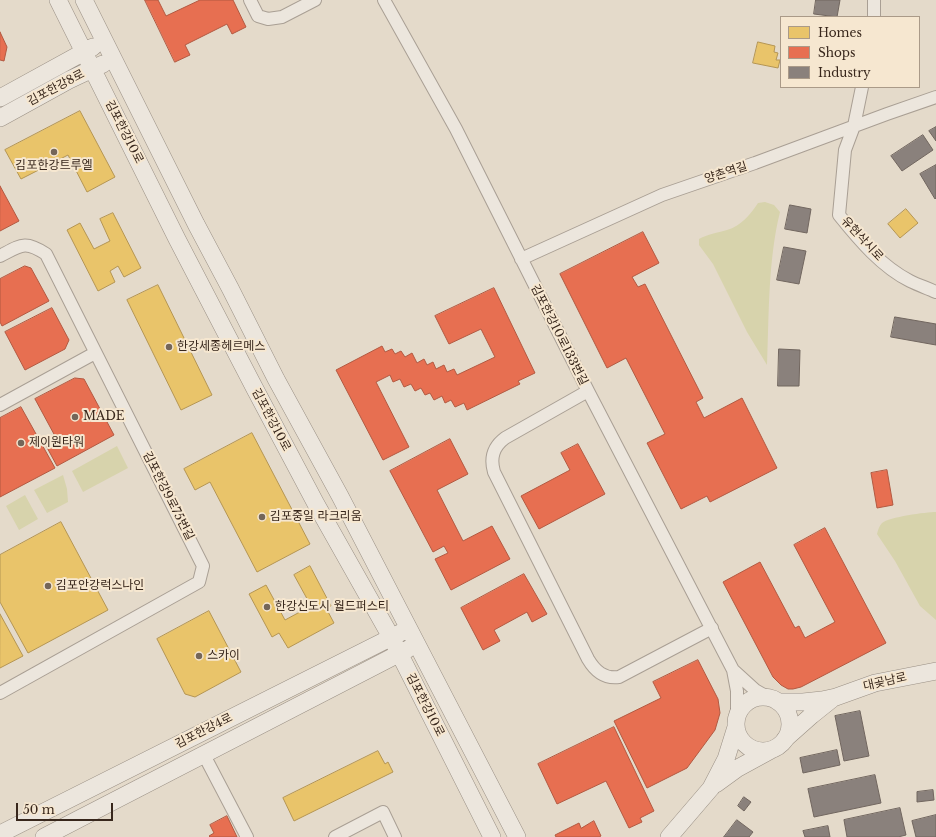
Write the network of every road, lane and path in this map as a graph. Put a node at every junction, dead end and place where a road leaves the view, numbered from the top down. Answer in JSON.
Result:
{"nodes":[{"id":1,"x":58,"y":0,"type":"edge"},
{"id":2,"x":84,"y":0,"type":"edge"},
{"id":3,"x":250,"y":0,"type":"edge"},
{"id":4,"x":315,"y":0,"type":"edge"},
{"id":5,"x":384,"y":0,"type":"edge"},
{"id":6,"x":874,"y":0,"type":"edge"},
{"id":7,"x":874,"y":16,"type":"edge"},
{"id":8,"x":104,"y":42,"type":"junction"},
{"id":9,"x":84,"y":52,"type":"junction"},
{"id":10,"x":113,"y":60,"type":"junction"},
{"id":11,"x":92,"y":69,"type":"junction"},
{"id":12,"x":862,"y":88,"type":"edge"},
{"id":13,"x":936,"y":97,"type":"edge"},
{"id":14,"x":0,"y":98,"type":"edge"},
{"id":15,"x":0,"y":118,"type":"edge"},
{"id":16,"x":854,"y":126,"type":"junction"},
{"id":17,"x":0,"y":256,"type":"edge"},
{"id":18,"x":521,"y":259,"type":"junction"},
{"id":19,"x":936,"y":292,"type":"edge"},
{"id":20,"x":95,"y":354,"type":"junction"},
{"id":21,"x":588,"y":391,"type":"junction"},
{"id":22,"x":0,"y":405,"type":"edge"},
{"id":23,"x":409,"y":628,"type":"junction"},
{"id":24,"x":712,"y":628,"type":"junction"},
{"id":25,"x":391,"y":637,"type":"junction"},
{"id":26,"x":417,"y":644,"type":"junction"},
{"id":27,"x":399,"y":654,"type":"junction"},
{"id":28,"x":733,"y":670,"type":"junction"},
{"id":29,"x":936,"y":671,"type":"edge"},
{"id":30,"x":0,"y":693,"type":"edge"},
{"id":31,"x":836,"y":697,"type":"junction"},
{"id":32,"x":774,"y":700,"type":"junction"},
{"id":33,"x":737,"y":723,"type":"junction"},
{"id":34,"x":784,"y":740,"type":"junction"},
{"id":35,"x":770,"y":750,"type":"junction"},
{"id":36,"x":204,"y":755,"type":"junction"},
{"id":37,"x":711,"y":788,"type":"junction"},
{"id":38,"x":0,"y":834,"type":"edge"},
{"id":39,"x":44,"y":837,"type":"edge"},
{"id":40,"x":247,"y":837,"type":"edge"},
{"id":41,"x":335,"y":837,"type":"edge"},
{"id":42,"x":395,"y":837,"type":"edge"},
{"id":43,"x":492,"y":837,"type":"edge"},
{"id":44,"x":517,"y":837,"type":"edge"},
{"id":45,"x":669,"y":837,"type":"edge"}],
"edges":[{"from":1,"to":9,"type":"street","name":"김포한강10로"},
{"from":2,"to":8,"type":"street","name":"김포한강10로"},
{"from":3,"to":4,"type":"street"},
{"from":5,"to":18,"type":"street","name":"김포한강10로133번길"},
{"from":6,"to":7,"type":"street"},
{"from":8,"to":9,"type":"street","name":"김포한강8로"},
{"from":8,"to":10,"type":"street","name":"김포한강10로"},
{"from":9,"to":11,"type":"street","name":"김포한강10로"},
{"from":9,"to":14,"type":"street","name":"김포한강8로"},
{"from":10,"to":11,"type":"street","name":"김포한강8로"},
{"from":10,"to":23,"type":"street","name":"김포한강10로"},
{"from":11,"to":15,"type":"street","name":"김포한강8로"},
{"from":11,"to":25,"type":"street","name":"김포한강10로"},
{"from":12,"to":16,"type":"street","name":"유현삭시로"},
{"from":13,"to":16,"type":"street","name":"양촌역길"},
{"from":16,"to":18,"type":"street","name":"양촌역길"},
{"from":16,"to":19,"type":"street","name":"유현삭시로"},
{"from":17,"to":20,"type":"street","name":"김포한강9로75번길"},
{"from":18,"to":21,"type":"street","name":"김포한강10로133번길"},
{"from":20,"to":22,"type":"street"},
{"from":20,"to":30,"type":"street","name":"김포한강9로75번길"},
{"from":21,"to":24,"type":"street","name":"김포한강10로133번길"},
{"from":21,"to":24,"type":"street"},
{"from":23,"to":25,"type":"street","name":"김포한강4로"},
{"from":23,"to":26,"type":"street","name":"김포한강10로"},
{"from":24,"to":28,"type":"street","name":"김포한강10로133번길"},
{"from":25,"to":27,"type":"street","name":"김포한강10로"},
{"from":25,"to":38,"type":"street","name":"김포한강4로"},
{"from":26,"to":27,"type":"street","name":"김포한강4로"},
{"from":26,"to":44,"type":"street","name":"김포한강10로"},
{"from":27,"to":36,"type":"street","name":"김포한강4로"},
{"from":27,"to":43,"type":"street","name":"김포한강10로"},
{"from":28,"to":32,"type":"street"},
{"from":28,"to":33,"type":"street"},
{"from":29,"to":31,"type":"street","name":"대곶남로"},
{"from":31,"to":32,"type":"street"},
{"from":31,"to":34,"type":"street"},
{"from":32,"to":33,"type":"street"},
{"from":32,"to":34,"type":"street"},
{"from":33,"to":35,"type":"street"},
{"from":33,"to":37,"type":"street"},
{"from":34,"to":35,"type":"street"},
{"from":35,"to":37,"type":"street"},
{"from":36,"to":39,"type":"street","name":"김포한강4로"},
{"from":36,"to":40,"type":"street"},
{"from":37,"to":45,"type":"street"},
{"from":41,"to":42,"type":"street"}]}
